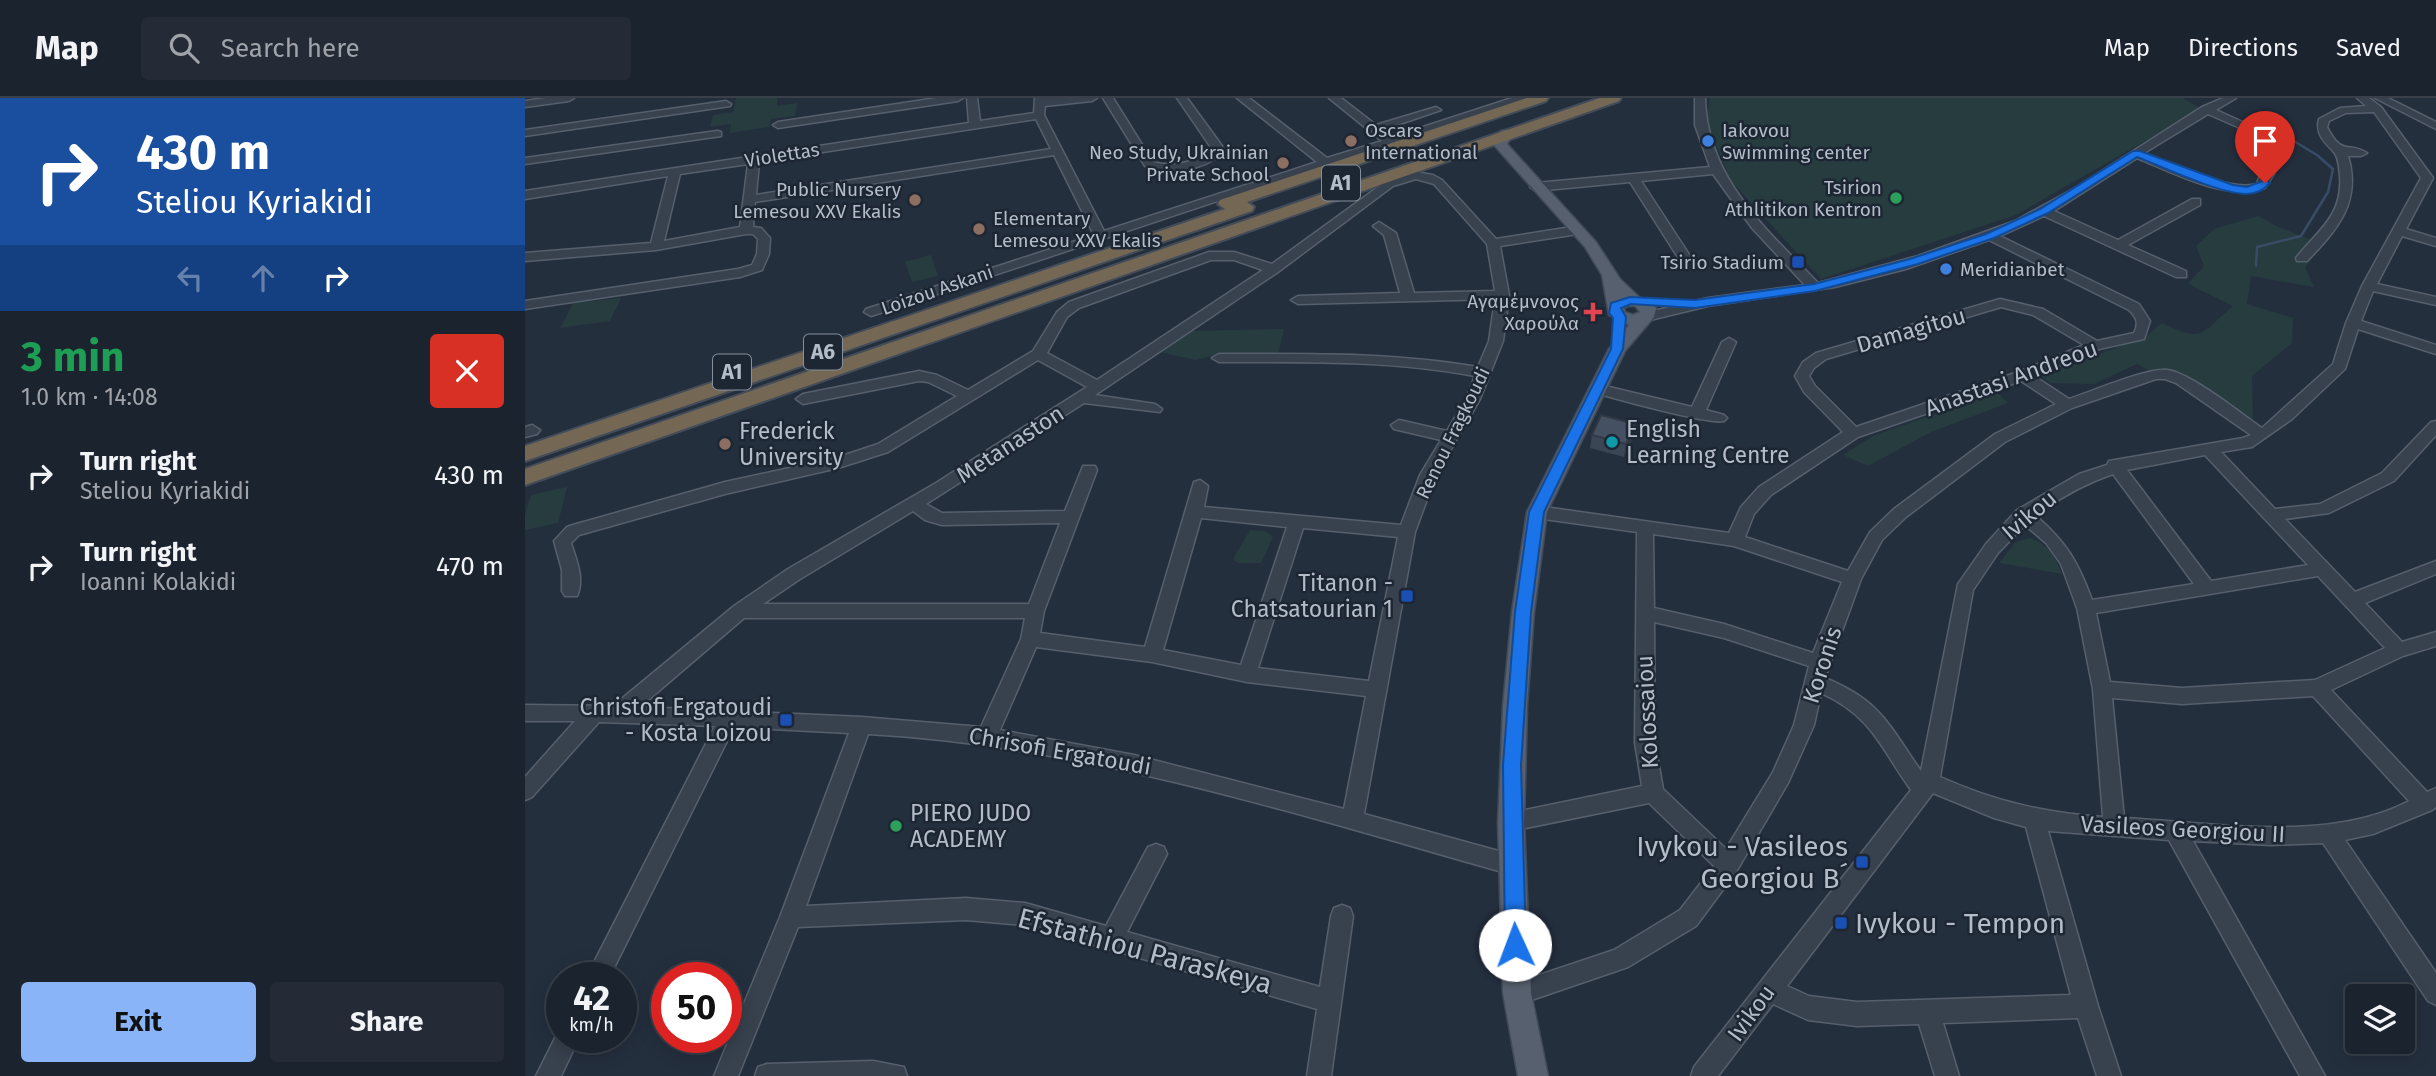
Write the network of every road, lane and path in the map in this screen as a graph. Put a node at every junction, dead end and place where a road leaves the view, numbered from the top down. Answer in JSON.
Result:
{"nodes":[{"id":1,"x":569,"y":98,"type":"edge"},
{"id":2,"x":957,"y":98,"type":"edge"},
{"id":3,"x":972,"y":98,"type":"edge"},
{"id":4,"x":1091,"y":98,"type":"edge"},
{"id":5,"x":1108,"y":98,"type":"edge"},
{"id":6,"x":1182,"y":98,"type":"edge"},
{"id":7,"x":1242,"y":98,"type":"edge"},
{"id":8,"x":1334,"y":98,"type":"edge"},
{"id":9,"x":1523,"y":98,"type":"edge"},
{"id":10,"x":1541,"y":98,"type":"edge"},
{"id":11,"x":1565,"y":98,"type":"edge"},
{"id":12,"x":1585,"y":98,"type":"edge"},
{"id":13,"x":1614,"y":98,"type":"edge"},
{"id":14,"x":1700,"y":98,"type":"edge"},
{"id":15,"x":2231,"y":98,"type":"edge"},
{"id":16,"x":2362,"y":98,"type":"edge"},
{"id":17,"x":527,"y":103,"type":"edge"},
{"id":18,"x":726,"y":104,"type":"dead end"},
{"id":19,"x":2378,"y":104,"type":"edge"},
{"id":20,"x":1040,"y":105,"type":"edge"},
{"id":21,"x":2206,"y":109,"type":"junction"},
{"id":22,"x":1371,"y":113,"type":"dead end"},
{"id":23,"x":1452,"y":121,"type":"junction"},
{"id":24,"x":778,"y":125,"type":"dead end"},
{"id":25,"x":1386,"y":125,"type":"junction"},
{"id":26,"x":2436,"y":125,"type":"edge"},
{"id":27,"x":975,"y":126,"type":"junction"},
{"id":28,"x":1374,"y":129,"type":"junction"},
{"id":29,"x":525,"y":133,"type":"edge"},
{"id":30,"x":717,"y":134,"type":"dead end"},
{"id":31,"x":1506,"y":134,"type":"junction"},
{"id":32,"x":1390,"y":141,"type":"junction"},
{"id":33,"x":1474,"y":146,"type":"junction"},
{"id":34,"x":1058,"y":150,"type":"junction"},
{"id":35,"x":2341,"y":153,"type":"junction"},
{"id":36,"x":2361,"y":153,"type":"dead end"},
{"id":37,"x":2136,"y":154,"type":"junction"},
{"id":38,"x":754,"y":159,"type":"junction"},
{"id":39,"x":525,"y":161,"type":"edge"},
{"id":40,"x":1326,"y":163,"type":"junction"},
{"id":41,"x":1719,"y":170,"type":"junction"},
{"id":42,"x":675,"y":172,"type":"junction"},
{"id":43,"x":1633,"y":178,"type":"junction"},
{"id":44,"x":2431,"y":179,"type":"edge"},
{"id":45,"x":1533,"y":183,"type":"junction"},
{"id":46,"x":525,"y":195,"type":"edge"},
{"id":47,"x":751,"y":199,"type":"junction"},
{"id":48,"x":2196,"y":202,"type":"dead end"},
{"id":49,"x":2044,"y":211,"type":"junction"},
{"id":50,"x":1380,"y":226,"type":"dead end"},
{"id":51,"x":746,"y":230,"type":"junction"},
{"id":52,"x":1578,"y":230,"type":"junction"},
{"id":53,"x":2398,"y":230,"type":"junction"},
{"id":54,"x":1990,"y":236,"type":"junction"},
{"id":55,"x":1101,"y":237,"type":"junction"},
{"id":56,"x":2436,"y":242,"type":"edge"},
{"id":57,"x":1493,"y":243,"type":"junction"},
{"id":58,"x":2119,"y":245,"type":"junction"},
{"id":59,"x":656,"y":246,"type":"junction"},
{"id":60,"x":1121,"y":250,"type":"junction"},
{"id":61,"x":1684,"y":256,"type":"dead end"},
{"id":62,"x":525,"y":257,"type":"edge"},
{"id":63,"x":2302,"y":258,"type":"dead end"},
{"id":64,"x":1096,"y":269,"type":"junction"},
{"id":65,"x":1273,"y":269,"type":"junction"},
{"id":66,"x":2181,"y":274,"type":"dead end"},
{"id":67,"x":1609,"y":275,"type":"junction"},
{"id":68,"x":2369,"y":286,"type":"junction"},
{"id":69,"x":1815,"y":288,"type":"junction"},
{"id":70,"x":1502,"y":295,"type":"junction"},
{"id":71,"x":1408,"y":297,"type":"junction"},
{"id":72,"x":1298,"y":300,"type":"dead end"},
{"id":73,"x":938,"y":301,"type":"junction"},
{"id":74,"x":2436,"y":301,"type":"edge"},
{"id":75,"x":525,"y":305,"type":"edge"},
{"id":76,"x":1641,"y":310,"type":"junction"},
{"id":77,"x":871,"y":312,"type":"dead end"},
{"id":78,"x":1617,"y":312,"type":"junction"},
{"id":79,"x":2353,"y":323,"type":"junction"},
{"id":80,"x":1729,"y":342,"type":"dead end"},
{"id":81,"x":908,"y":346,"type":"junction"},
{"id":82,"x":2095,"y":346,"type":"junction"},
{"id":83,"x":1617,"y":349,"type":"junction"},
{"id":84,"x":2436,"y":350,"type":"edge"},
{"id":85,"x":1038,"y":354,"type":"junction"},
{"id":86,"x":1219,"y":358,"type":"dead end"},
{"id":87,"x":1484,"y":373,"type":"junction"},
{"id":88,"x":2023,"y":374,"type":"junction"},
{"id":89,"x":1098,"y":387,"type":"junction"},
{"id":90,"x":1597,"y":389,"type":"junction"},
{"id":91,"x":966,"y":395,"type":"junction"},
{"id":92,"x":1081,"y":398,"type":"junction"},
{"id":93,"x":803,"y":399,"type":"dead end"},
{"id":94,"x":2067,"y":405,"type":"junction"},
{"id":95,"x":1155,"y":409,"type":"dead end"},
{"id":96,"x":1697,"y":413,"type":"junction"},
{"id":97,"x":1719,"y":418,"type":"dead end"},
{"id":98,"x":1399,"y":425,"type":"dead end"},
{"id":99,"x":2436,"y":426,"type":"edge"},
{"id":100,"x":1853,"y":433,"type":"junction"},
{"id":101,"x":527,"y":434,"type":"edge"},
{"id":102,"x":2262,"y":435,"type":"junction"},
{"id":103,"x":1448,"y":436,"type":"junction"},
{"id":104,"x":2209,"y":449,"type":"junction"},
{"id":105,"x":525,"y":454,"type":"edge"},
{"id":106,"x":525,"y":465,"type":"edge"},
{"id":107,"x":2115,"y":465,"type":"junction"},
{"id":108,"x":1089,"y":470,"type":"dead end"},
{"id":109,"x":525,"y":477,"type":"edge"},
{"id":110,"x":1200,"y":486,"type":"dead end"},
{"id":111,"x":915,"y":504,"type":"junction"},
{"id":112,"x":1195,"y":512,"type":"junction"},
{"id":113,"x":1537,"y":512,"type":"junction"},
{"id":114,"x":2023,"y":514,"type":"junction"},
{"id":115,"x":2271,"y":515,"type":"junction"},
{"id":116,"x":1072,"y":517,"type":"junction"},
{"id":117,"x":1297,"y":522,"type":"junction"},
{"id":118,"x":1646,"y":527,"type":"junction"},
{"id":119,"x":1407,"y":532,"type":"junction"},
{"id":120,"x":1735,"y":540,"type":"junction"},
{"id":121,"x":2436,"y":567,"type":"edge"},
{"id":122,"x":2322,"y":569,"type":"junction"},
{"id":123,"x":1852,"y":579,"type":"junction"},
{"id":124,"x":2207,"y":588,"type":"junction"},
{"id":125,"x":571,"y":590,"type":"dead end"},
{"id":126,"x":2351,"y":601,"type":"junction"},
{"id":127,"x":2086,"y":608,"type":"junction"},
{"id":128,"x":740,"y":611,"type":"junction"},
{"id":129,"x":1035,"y":611,"type":"junction"},
{"id":130,"x":1644,"y":613,"type":"junction"},
{"id":131,"x":1030,"y":639,"type":"junction"},
{"id":132,"x":2436,"y":639,"type":"edge"},
{"id":133,"x":2398,"y":650,"type":"junction"},
{"id":134,"x":1152,"y":655,"type":"junction"},
{"id":135,"x":1817,"y":672,"type":"junction"},
{"id":136,"x":1247,"y":674,"type":"junction"},
{"id":137,"x":2317,"y":688,"type":"junction"},
{"id":138,"x":1375,"y":689,"type":"junction"},
{"id":139,"x":2102,"y":690,"type":"junction"},
{"id":140,"x":620,"y":712,"type":"junction"},
{"id":141,"x":525,"y":713,"type":"edge"},
{"id":142,"x":595,"y":713,"type":"junction"},
{"id":143,"x":729,"y":717,"type":"junction"},
{"id":144,"x":862,"y":725,"type":"junction"},
{"id":145,"x":987,"y":736,"type":"junction"},
{"id":146,"x":1926,"y":786,"type":"junction"},
{"id":147,"x":525,"y":791,"type":"edge"},
{"id":148,"x":1653,"y":793,"type":"junction"},
{"id":149,"x":2431,"y":800,"type":"edge"},
{"id":150,"x":2034,"y":819,"type":"junction"},
{"id":151,"x":1352,"y":821,"type":"junction"},
{"id":152,"x":1511,"y":822,"type":"junction"},
{"id":153,"x":2114,"y":827,"type":"junction"},
{"id":154,"x":2175,"y":830,"type":"junction"},
{"id":155,"x":2330,"y":835,"type":"junction"},
{"id":156,"x":1156,"y":854,"type":"dead end"},
{"id":157,"x":1513,"y":865,"type":"junction"},
{"id":158,"x":1728,"y":865,"type":"junction"},
{"id":159,"x":1342,"y":916,"type":"dead end"},
{"id":160,"x":791,"y":917,"type":"junction"},
{"id":161,"x":1111,"y":939,"type":"junction"},
{"id":162,"x":605,"y":962,"type":"edge"},
{"id":163,"x":1768,"y":989,"type":"junction"},
{"id":164,"x":2435,"y":991,"type":"edge"},
{"id":165,"x":1517,"y":993,"type":"junction"},
{"id":166,"x":1330,"y":1001,"type":"junction"},
{"id":167,"x":2086,"y":1006,"type":"junction"},
{"id":168,"x":1927,"y":1010,"type":"junction"},
{"id":169,"x":560,"y":1053,"type":"edge"},
{"id":170,"x":548,"y":1076,"type":"edge"},
{"id":171,"x":726,"y":1076,"type":"edge"},
{"id":172,"x":767,"y":1076,"type":"edge"},
{"id":173,"x":895,"y":1076,"type":"edge"},
{"id":174,"x":1319,"y":1076,"type":"edge"},
{"id":175,"x":1533,"y":1076,"type":"edge"},
{"id":176,"x":1703,"y":1076,"type":"edge"},
{"id":177,"x":1947,"y":1076,"type":"edge"},
{"id":178,"x":2109,"y":1076,"type":"edge"},
{"id":179,"x":2313,"y":1076,"type":"edge"}],
"edges":[{"from":1,"to":17,"type":"street"},
{"from":2,"to":24,"type":"street"},
{"from":3,"to":27,"type":"street"},
{"from":4,"to":20,"type":"street","name":"Violettas"},
{"from":5,"to":6,"type":"street"},
{"from":7,"to":40,"type":"street"},
{"from":8,"to":28,"type":"street"},
{"from":9,"to":23,"type":"street","name":"Loizou Askani"},
{"from":10,"to":73,"type":"highway"},
{"from":11,"to":60,"type":"highway","number":"A1"},
{"from":12,"to":64,"type":"highway","number":"A1"},
{"from":13,"to":31,"type":"highway"},
{"from":14,"to":41,"type":"street"},
{"from":15,"to":21,"type":"street"},
{"from":16,"to":19,"type":"street","name":"Ivikou"},
{"from":18,"to":29,"type":"street"},
{"from":19,"to":26,"type":"street"},
{"from":19,"to":35,"type":"street"},
{"from":19,"to":44,"type":"street","name":"Ivikou"},
{"from":20,"to":27,"type":"street","name":"Violettas"},
{"from":20,"to":34,"type":"street"},
{"from":21,"to":37,"type":"street"},
{"from":21,"to":37,"type":"street"},
{"from":22,"to":25,"type":"street"},
{"from":23,"to":25,"type":"street"},
{"from":23,"to":32,"type":"street","name":"Loizou Askani"},
{"from":25,"to":28,"type":"street"},
{"from":27,"to":38,"type":"street","name":"Violettas"},
{"from":28,"to":32,"type":"street"},
{"from":30,"to":39,"type":"street"},
{"from":31,"to":33,"type":"highway"},
{"from":31,"to":45,"type":"main road"},
{"from":32,"to":40,"type":"street","name":"Loizou Askani"},
{"from":33,"to":45,"type":"main road"},
{"from":33,"to":81,"type":"highway"},
{"from":34,"to":47,"type":"street"},
{"from":34,"to":55,"type":"street"},
{"from":35,"to":36,"type":"street"},
{"from":35,"to":63,"type":"street"},
{"from":37,"to":49,"type":"street"},
{"from":38,"to":42,"type":"street","name":"Violettas"},
{"from":38,"to":47,"type":"street"},
{"from":40,"to":55,"type":"street","name":"Loizou Askani"},
{"from":41,"to":43,"type":"street"},
{"from":41,"to":69,"type":"street"},
{"from":42,"to":46,"type":"street","name":"Violettas"},
{"from":42,"to":59,"type":"street"},
{"from":43,"to":45,"type":"street"},
{"from":43,"to":61,"type":"street"},
{"from":44,"to":53,"type":"street","name":"Ivikou"},
{"from":45,"to":52,"type":"main road"},
{"from":47,"to":51,"type":"street"},
{"from":48,"to":58,"type":"street"},
{"from":49,"to":54,"type":"street"},
{"from":49,"to":58,"type":"street"},
{"from":50,"to":71,"type":"street"},
{"from":51,"to":59,"type":"street"},
{"from":51,"to":75,"type":"street"},
{"from":52,"to":57,"type":"street"},
{"from":52,"to":67,"type":"main road"},
{"from":53,"to":56,"type":"street"},
{"from":53,"to":68,"type":"street","name":"Ivikou"},
{"from":54,"to":69,"type":"street"},
{"from":54,"to":82,"type":"street","name":"Anastasi Andreou"},
{"from":55,"to":77,"type":"street","name":"Loizou Askani"},
{"from":57,"to":65,"type":"street","name":"Metanaston"},
{"from":57,"to":70,"type":"street","name":"Renou Fragkoudi"},
{"from":58,"to":66,"type":"street"},
{"from":59,"to":62,"type":"street"},
{"from":60,"to":73,"type":"highway"},
{"from":60,"to":105,"type":"highway","number":"A6"},
{"from":64,"to":81,"type":"highway"},
{"from":64,"to":106,"type":"highway","number":"A6"},
{"from":65,"to":85,"type":"street"},
{"from":65,"to":89,"type":"street","name":"Metanaston"},
{"from":67,"to":76,"type":"main road"},
{"from":67,"to":78,"type":"main road"},
{"from":68,"to":74,"type":"street"},
{"from":68,"to":79,"type":"street","name":"Ivikou"},
{"from":69,"to":76,"type":"street"},
{"from":70,"to":71,"type":"street"},
{"from":70,"to":87,"type":"street","name":"Renou Fragkoudi"},
{"from":71,"to":72,"type":"street"},
{"from":73,"to":101,"type":"highway","number":"A1"},
{"from":76,"to":78,"type":"main road"},
{"from":76,"to":83,"type":"main road"},
{"from":78,"to":83,"type":"main road"},
{"from":79,"to":84,"type":"street"},
{"from":79,"to":102,"type":"street","name":"Ivikou"},
{"from":80,"to":96,"type":"street"},
{"from":81,"to":109,"type":"highway","number":"A1"},
{"from":82,"to":88,"type":"street","name":"Anastasi Andreou"},
{"from":82,"to":100,"type":"street","name":"Damagitou"},
{"from":83,"to":90,"type":"main road"},
{"from":85,"to":89,"type":"street"},
{"from":85,"to":91,"type":"street"},
{"from":86,"to":87,"type":"street"},
{"from":87,"to":103,"type":"street","name":"Renou Fragkoudi"},
{"from":88,"to":94,"type":"street"},
{"from":88,"to":100,"type":"street","name":"Anastasi Andreou"},
{"from":89,"to":92,"type":"street","name":"Metanaston"},
{"from":90,"to":96,"type":"street"},
{"from":90,"to":113,"type":"main road"},
{"from":91,"to":93,"type":"street"},
{"from":91,"to":125,"type":"street"},
{"from":92,"to":95,"type":"street"},
{"from":92,"to":111,"type":"street","name":"Metanaston"},
{"from":94,"to":102,"type":"street","name":"Koronis"},
{"from":94,"to":123,"type":"street","name":"Koronis"},
{"from":96,"to":97,"type":"street"},
{"from":98,"to":103,"type":"street"},
{"from":99,"to":115,"type":"street"},
{"from":100,"to":120,"type":"street","name":"Anastasi Andreou"},
{"from":102,"to":104,"type":"street","name":"Ivikou"},
{"from":103,"to":119,"type":"street","name":"Renou Fragkoudi"},
{"from":104,"to":107,"type":"street","name":"Ivikou"},
{"from":104,"to":115,"type":"street"},
{"from":107,"to":114,"type":"street","name":"Ivikou"},
{"from":107,"to":124,"type":"street"},
{"from":108,"to":116,"type":"street"},
{"from":110,"to":112,"type":"street"},
{"from":111,"to":116,"type":"street"},
{"from":111,"to":128,"type":"street","name":"Metanaston"},
{"from":112,"to":117,"type":"street"},
{"from":112,"to":134,"type":"street"},
{"from":113,"to":118,"type":"street"},
{"from":113,"to":152,"type":"main road"},
{"from":114,"to":127,"type":"street"},
{"from":114,"to":146,"type":"street","name":"Ivikou"},
{"from":115,"to":122,"type":"street"},
{"from":116,"to":129,"type":"street"},
{"from":117,"to":119,"type":"street"},
{"from":117,"to":136,"type":"street"},
{"from":118,"to":120,"type":"street"},
{"from":118,"to":130,"type":"street","name":"Kolossaiou"},
{"from":119,"to":138,"type":"street","name":"Renou Fragkoudi"},
{"from":120,"to":123,"type":"street"},
{"from":121,"to":126,"type":"street"},
{"from":122,"to":124,"type":"street"},
{"from":122,"to":126,"type":"street"},
{"from":123,"to":135,"type":"street","name":"Koronis"},
{"from":124,"to":127,"type":"street"},
{"from":126,"to":133,"type":"street"},
{"from":127,"to":139,"type":"street"},
{"from":128,"to":129,"type":"street"},
{"from":128,"to":140,"type":"street","name":"Metanaston"},
{"from":129,"to":131,"type":"street"},
{"from":130,"to":135,"type":"street"},
{"from":130,"to":148,"type":"street","name":"Kolossaiou"},
{"from":131,"to":134,"type":"street"},
{"from":131,"to":145,"type":"street"},
{"from":132,"to":133,"type":"street"},
{"from":133,"to":137,"type":"street"},
{"from":134,"to":136,"type":"street"},
{"from":135,"to":146,"type":"street"},
{"from":135,"to":158,"type":"street","name":"Koronis"},
{"from":136,"to":138,"type":"street"},
{"from":137,"to":139,"type":"street"},
{"from":137,"to":149,"type":"street"},
{"from":138,"to":151,"type":"street","name":"Renou Fragkoudi"},
{"from":139,"to":153,"type":"street"},
{"from":140,"to":142,"type":"street","name":"Chrisofi Ergatoudi"},
{"from":140,"to":143,"type":"street","name":"Chrisofi Ergatoudi"},
{"from":141,"to":142,"type":"street","name":"Chrisofi Ergatoudi"},
{"from":142,"to":147,"type":"street"},
{"from":143,"to":144,"type":"street","name":"Chrisofi Ergatoudi"},
{"from":143,"to":162,"type":"street"},
{"from":144,"to":145,"type":"street","name":"Chrisofi Ergatoudi"},
{"from":144,"to":160,"type":"street"},
{"from":145,"to":151,"type":"street","name":"Chrisofi Ergatoudi"},
{"from":146,"to":150,"type":"street","name":"Vasileos Georgiou II"},
{"from":146,"to":163,"type":"street","name":"Ivikou"},
{"from":148,"to":152,"type":"street"},
{"from":148,"to":158,"type":"street","name":"Kolossaiou"},
{"from":149,"to":155,"type":"street","name":"Vasileos Georgiou II"},
{"from":150,"to":153,"type":"street","name":"Vasileos Georgiou II"},
{"from":150,"to":167,"type":"street"},
{"from":151,"to":157,"type":"street","name":"Chrisofi Ergatoudi"},
{"from":152,"to":157,"type":"main road"},
{"from":153,"to":154,"type":"street","name":"Vasileos Georgiou II"},
{"from":154,"to":155,"type":"street","name":"Vasileos Georgiou II"},
{"from":154,"to":179,"type":"street"},
{"from":155,"to":164,"type":"street"},
{"from":156,"to":161,"type":"street"},
{"from":157,"to":165,"type":"main road"},
{"from":158,"to":165,"type":"street","name":"Koronis"},
{"from":159,"to":166,"type":"street"},
{"from":160,"to":161,"type":"street","name":"Efstathiou Paraskeya"},
{"from":160,"to":171,"type":"street"},
{"from":161,"to":166,"type":"street","name":"Efstathiou Paraskeya"},
{"from":163,"to":168,"type":"street"},
{"from":163,"to":176,"type":"street","name":"Ivikou"},
{"from":165,"to":175,"type":"main road"},
{"from":166,"to":174,"type":"street"},
{"from":167,"to":168,"type":"street"},
{"from":167,"to":178,"type":"street"},
{"from":168,"to":177,"type":"street"},
{"from":169,"to":170,"type":"street"},
{"from":172,"to":173,"type":"street"}]}
